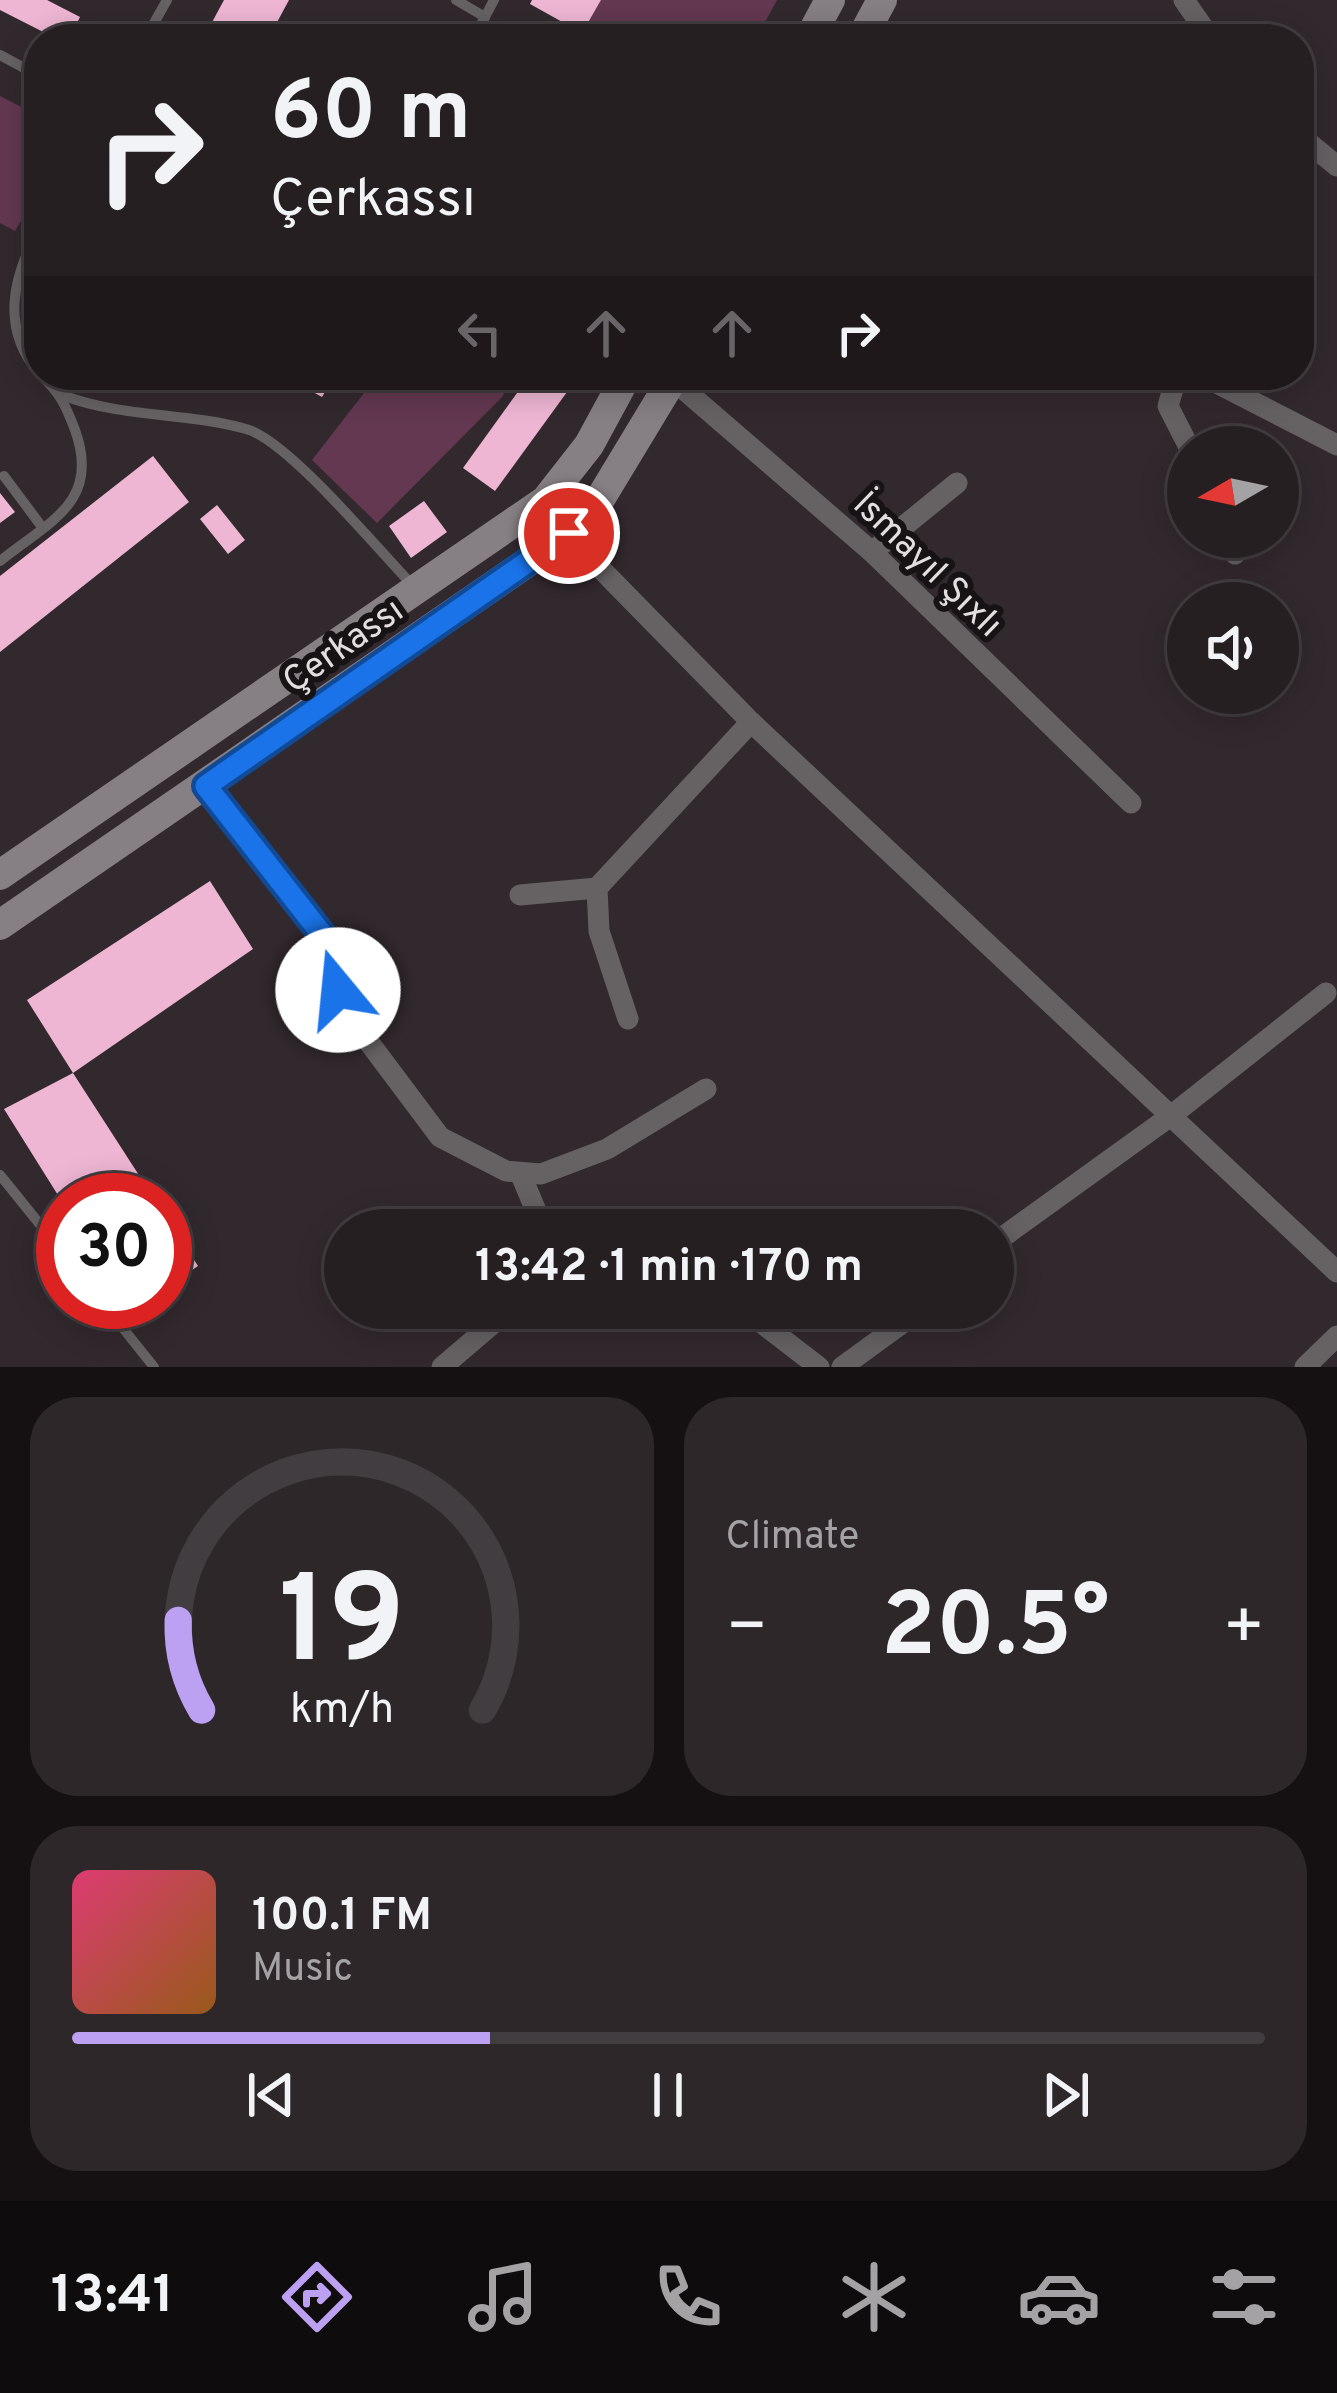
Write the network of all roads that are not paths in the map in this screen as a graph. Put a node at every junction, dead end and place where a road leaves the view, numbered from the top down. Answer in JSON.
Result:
{"nodes":[{"id":1,"x":456,"y":0,"type":"edge"},
{"id":2,"x":494,"y":0,"type":"edge"},
{"id":3,"x":485,"y":17,"type":"junction"},
{"id":4,"x":481,"y":24,"type":"edge"},
{"id":5,"x":24,"y":254,"type":"edge"},
{"id":6,"x":24,"y":349,"type":"edge"},
{"id":7,"x":57,"y":390,"type":"edge"},
{"id":8,"x":619,"y":390,"type":"edge"},
{"id":9,"x":666,"y":390,"type":"edge"},
{"id":10,"x":689,"y":390,"type":"edge"},
{"id":11,"x":1173,"y":390,"type":"edge"},
{"id":12,"x":1230,"y":390,"type":"edge"},
{"id":13,"x":62,"y":395,"type":"junction"},
{"id":14,"x":1178,"y":426,"type":"edge"},
{"id":15,"x":1337,"y":445,"type":"edge"},
{"id":16,"x":4,"y":476,"type":"dead end"},
{"id":17,"x":957,"y":483,"type":"dead end"},
{"id":18,"x":546,"y":500,"type":"junction"},
{"id":19,"x":42,"y":527,"type":"junction"},
{"id":20,"x":569,"y":533,"type":"junction"},
{"id":21,"x":872,"y":552,"type":"junction"},
{"id":22,"x":0,"y":561,"type":"edge"},
{"id":23,"x":418,"y":591,"type":"junction"},
{"id":24,"x":752,"y":722,"type":"junction"},
{"id":25,"x":206,"y":786,"type":"junction"},
{"id":26,"x":1131,"y":803,"type":"dead end"},
{"id":27,"x":0,"y":875,"type":"edge"},
{"id":28,"x":597,"y":888,"type":"junction"},
{"id":29,"x":520,"y":895,"type":"dead end"},
{"id":30,"x":0,"y":925,"type":"edge"},
{"id":31,"x":1326,"y":993,"type":"dead end"},
{"id":32,"x":628,"y":1019,"type":"dead end"},
{"id":33,"x":706,"y":1089,"type":"dead end"},
{"id":34,"x":1172,"y":1114,"type":"junction"},
{"id":35,"x":0,"y":1175,"type":"edge"},
{"id":36,"x":520,"y":1175,"type":"junction"},
{"id":37,"x":535,"y":1209,"type":"edge"},
{"id":38,"x":36,"y":1220,"type":"edge"},
{"id":39,"x":1014,"y":1229,"type":"edge"},
{"id":40,"x":1337,"y":1272,"type":"edge"},
{"id":41,"x":124,"y":1329,"type":"edge"},
{"id":42,"x":486,"y":1329,"type":"edge"},
{"id":43,"x":769,"y":1329,"type":"edge"},
{"id":44,"x":894,"y":1329,"type":"edge"},
{"id":45,"x":1337,"y":1336,"type":"edge"},
{"id":46,"x":154,"y":1367,"type":"edge"},
{"id":47,"x":442,"y":1367,"type":"edge"},
{"id":48,"x":819,"y":1367,"type":"edge"},
{"id":49,"x":842,"y":1367,"type":"edge"},
{"id":50,"x":1305,"y":1367,"type":"edge"}],
"edges":[{"from":1,"to":3,"type":"lane"},
{"from":2,"to":3,"type":"lane"},
{"from":3,"to":4,"type":"lane"},
{"from":5,"to":6,"type":"lane"},
{"from":7,"to":13,"type":"lane"},
{"from":8,"to":18,"type":"street","name":"Çerkassı"},
{"from":9,"to":20,"type":"street","name":"Çerkassı"},
{"from":10,"to":21,"type":"street","name":"İsmayıl Şıxlı"},
{"from":11,"to":14,"type":"street"},
{"from":12,"to":15,"type":"street"},
{"from":13,"to":19,"type":"lane"},
{"from":13,"to":23,"type":"lane"},
{"from":16,"to":19,"type":"lane"},
{"from":17,"to":21,"type":"street"},
{"from":18,"to":20,"type":"street"},
{"from":18,"to":23,"type":"street","name":"Çerkassı"},
{"from":19,"to":22,"type":"lane"},
{"from":20,"to":24,"type":"street"},
{"from":20,"to":25,"type":"street","name":"Çerkassı"},
{"from":21,"to":26,"type":"street","name":"İsmayıl Şıxlı"},
{"from":23,"to":27,"type":"street","name":"Çerkassı"},
{"from":24,"to":28,"type":"street"},
{"from":24,"to":34,"type":"street"},
{"from":25,"to":30,"type":"street","name":"Çerkassı"},
{"from":25,"to":36,"type":"street"},
{"from":28,"to":29,"type":"street"},
{"from":28,"to":32,"type":"street"},
{"from":31,"to":34,"type":"street"},
{"from":33,"to":36,"type":"street"},
{"from":34,"to":39,"type":"street"},
{"from":34,"to":40,"type":"street"},
{"from":35,"to":38,"type":"lane"},
{"from":36,"to":37,"type":"street"},
{"from":41,"to":46,"type":"lane"},
{"from":42,"to":47,"type":"street"},
{"from":43,"to":48,"type":"street"},
{"from":44,"to":49,"type":"street"},
{"from":45,"to":50,"type":"street"}]}
